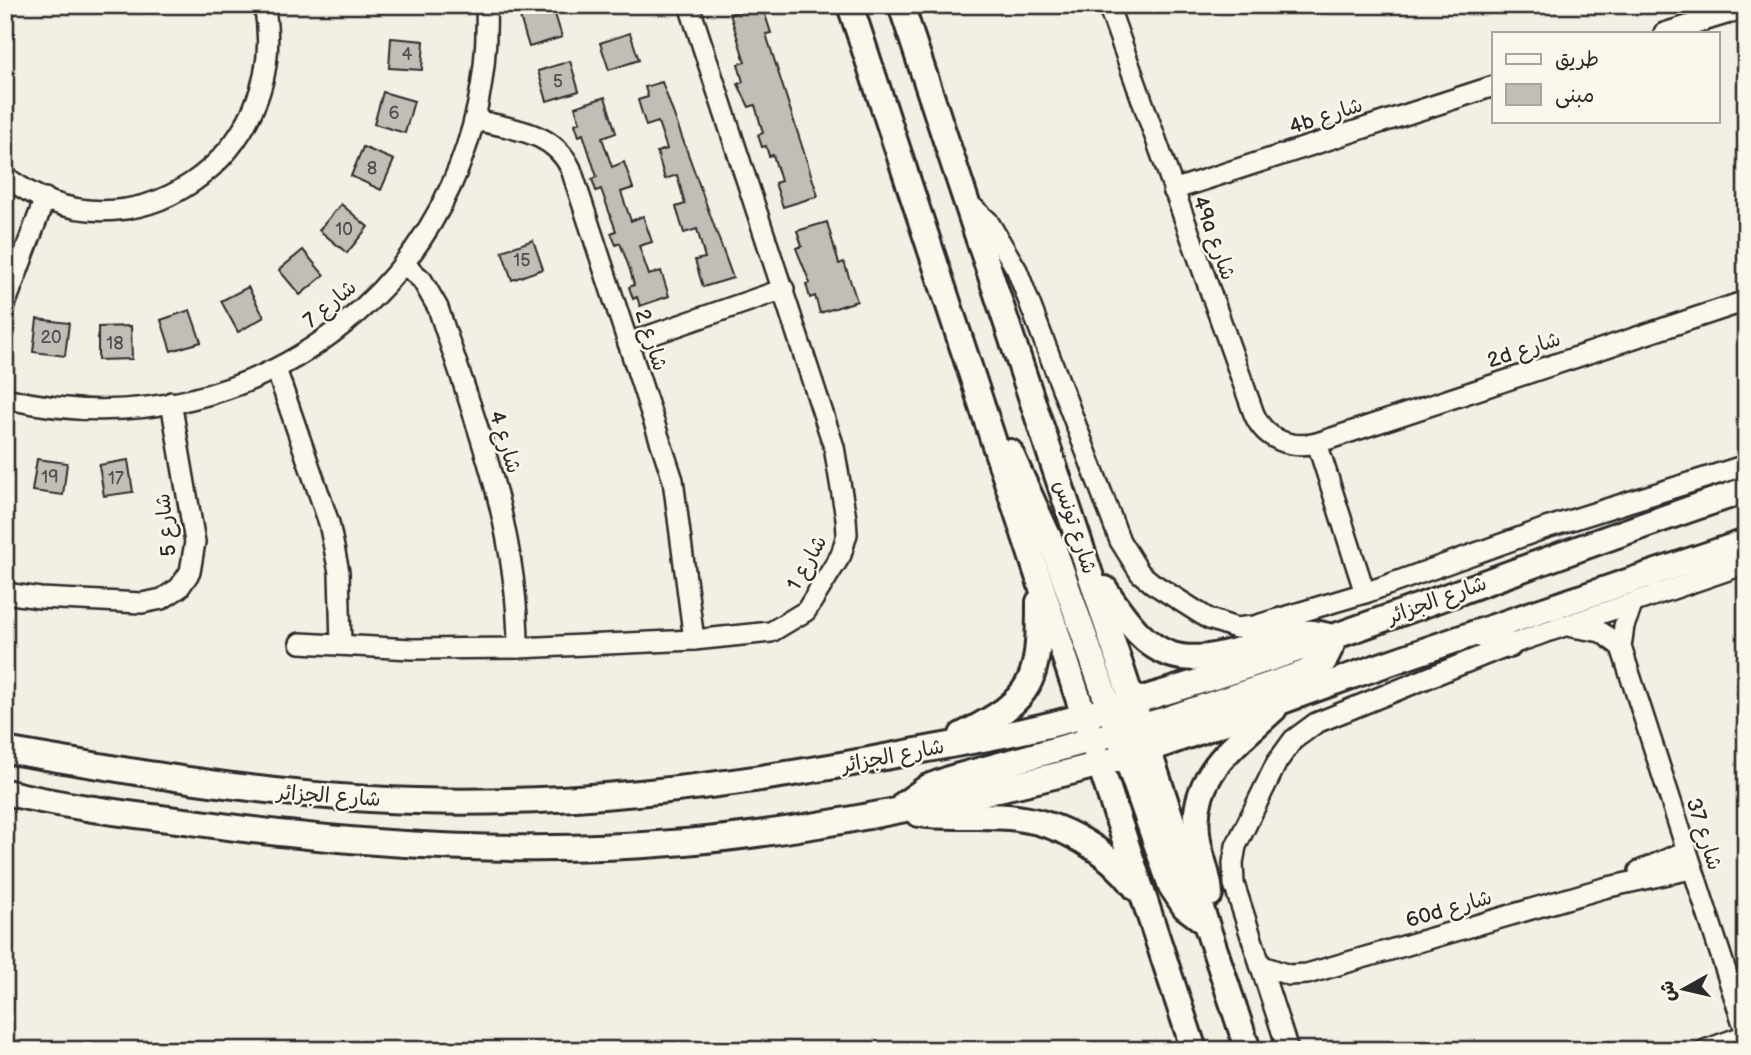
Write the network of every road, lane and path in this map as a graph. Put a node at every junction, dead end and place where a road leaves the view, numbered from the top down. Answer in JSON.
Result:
{"nodes":[{"id":1,"x":264,"y":5,"type":"edge"},
{"id":2,"x":486,"y":5,"type":"edge"},
{"id":3,"x":689,"y":5,"type":"edge"},
{"id":4,"x":850,"y":5,"type":"edge"},
{"id":5,"x":901,"y":5,"type":"edge"},
{"id":6,"x":1108,"y":5,"type":"edge"},
{"id":7,"x":1746,"y":8,"type":"edge"},
{"id":8,"x":1667,"y":32,"type":"edge"},
{"id":9,"x":1492,"y":87,"type":"edge"},
{"id":10,"x":475,"y":120,"type":"junction"},
{"id":11,"x":5,"y":176,"type":"edge"},
{"id":12,"x":1173,"y":190,"type":"junction"},
{"id":13,"x":45,"y":198,"type":"junction"},
{"id":14,"x":965,"y":200,"type":"junction"},
{"id":15,"x":404,"y":264,"type":"junction"},
{"id":16,"x":784,"y":289,"type":"junction"},
{"id":17,"x":1746,"y":301,"type":"edge"},
{"id":18,"x":5,"y":305,"type":"edge"},
{"id":19,"x":628,"y":343,"type":"junction"},
{"id":20,"x":276,"y":369,"type":"junction"},
{"id":21,"x":5,"y":398,"type":"edge"},
{"id":22,"x":171,"y":402,"type":"junction"},
{"id":23,"x":984,"y":409,"type":"junction"},
{"id":24,"x":1317,"y":443,"type":"junction"},
{"id":25,"x":1746,"y":465,"type":"edge"},
{"id":26,"x":1746,"y":490,"type":"edge"},
{"id":27,"x":1746,"y":542,"type":"edge"},
{"id":28,"x":1084,"y":556,"type":"junction"},
{"id":29,"x":1746,"y":564,"type":"edge"},
{"id":30,"x":1039,"y":578,"type":"junction"},
{"id":31,"x":5,"y":593,"type":"edge"},
{"id":32,"x":1365,"y":593,"type":"junction"},
{"id":33,"x":1633,"y":603,"type":"junction"},
{"id":34,"x":1564,"y":627,"type":"junction"},
{"id":35,"x":1475,"y":633,"type":"junction"},
{"id":36,"x":1335,"y":638,"type":"junction"},
{"id":37,"x":694,"y":640,"type":"junction"},
{"id":38,"x":300,"y":643,"type":"dead end"},
{"id":39,"x":341,"y":645,"type":"junction"},
{"id":40,"x":1509,"y":645,"type":"junction"},
{"id":41,"x":518,"y":648,"type":"junction"},
{"id":42,"x":1621,"y":648,"type":"junction"},
{"id":43,"x":1283,"y":700,"type":"junction"},
{"id":44,"x":1122,"y":705,"type":"junction"},
{"id":45,"x":1084,"y":716,"type":"junction"},
{"id":46,"x":1092,"y":740,"type":"junction"},
{"id":47,"x":1134,"y":741,"type":"junction"},
{"id":48,"x":936,"y":748,"type":"junction"},
{"id":49,"x":5,"y":750,"type":"edge"},
{"id":50,"x":1100,"y":764,"type":"junction"},
{"id":51,"x":5,"y":792,"type":"edge"},
{"id":52,"x":898,"y":809,"type":"junction"},
{"id":53,"x":1689,"y":860,"type":"junction"},
{"id":54,"x":1143,"y":897,"type":"junction"},
{"id":55,"x":1205,"y":922,"type":"junction"},
{"id":56,"x":1260,"y":965,"type":"junction"},
{"id":57,"x":1307,"y":974,"type":"junction"},
{"id":58,"x":1274,"y":1009,"type":"junction"},
{"id":59,"x":1746,"y":1034,"type":"edge"},
{"id":60,"x":1194,"y":1050,"type":"edge"},
{"id":61,"x":1248,"y":1050,"type":"edge"},
{"id":62,"x":1287,"y":1050,"type":"edge"},
{"id":63,"x":1705,"y":1050,"type":"edge"}],
"edges":[{"from":1,"to":13,"type":"street"},
{"from":2,"to":10,"type":"street","name":"شارع 7"},
{"from":3,"to":16,"type":"street","name":"شارع 1"},
{"from":4,"to":23,"type":"main road"},
{"from":5,"to":14,"type":"main road","name":"شارع تونس"},
{"from":6,"to":12,"type":"street","name":"49a شارع"},
{"from":7,"to":8,"type":"street"},
{"from":9,"to":12,"type":"street","name":"4b شارع"},
{"from":10,"to":15,"type":"street","name":"شارع 7"},
{"from":10,"to":19,"type":"street","name":"شارع 2"},
{"from":11,"to":13,"type":"street"},
{"from":12,"to":24,"type":"street","name":"49a شارع"},
{"from":13,"to":18,"type":"street"},
{"from":14,"to":28,"type":"main road","name":"شارع تونس"},
{"from":14,"to":32,"type":"street"},
{"from":15,"to":20,"type":"street","name":"شارع 7"},
{"from":15,"to":41,"type":"street","name":"شارع 4"},
{"from":16,"to":19,"type":"street"},
{"from":16,"to":37,"type":"street","name":"شارع 1"},
{"from":17,"to":24,"type":"street","name":"2d شارع"},
{"from":19,"to":37,"type":"street","name":"شارع 2"},
{"from":20,"to":22,"type":"street","name":"شارع 7"},
{"from":20,"to":39,"type":"street"},
{"from":21,"to":22,"type":"street","name":"شارع 7"},
{"from":22,"to":31,"type":"street","name":"شارع 5"},
{"from":23,"to":30,"type":"main road"},
{"from":23,"to":44,"type":"main road"},
{"from":24,"to":32,"type":"street"},
{"from":25,"to":32,"type":"street"},
{"from":26,"to":36,"type":"main road","name":"شارع الجزائر"},
{"from":27,"to":35,"type":"main road","name":"شارع الجزائر"},
{"from":28,"to":36,"type":"main road"},
{"from":28,"to":44,"type":"main road","name":"شارع تونس"},
{"from":29,"to":33,"type":"street"},
{"from":30,"to":45,"type":"main road"},
{"from":30,"to":48,"type":"main road"},
{"from":33,"to":34,"type":"street"},
{"from":33,"to":42,"type":"street"},
{"from":34,"to":40,"type":"street"},
{"from":34,"to":42,"type":"street"},
{"from":35,"to":40,"type":"main road"},
{"from":35,"to":43,"type":"main road","name":"شارع الجزائر"},
{"from":36,"to":44,"type":"main road","name":"شارع الجزائر"},
{"from":36,"to":47,"type":"main road"},
{"from":37,"to":41,"type":"street","name":"شارع 1"},
{"from":38,"to":39,"type":"street","name":"شارع 1"},
{"from":39,"to":41,"type":"street","name":"شارع 1"},
{"from":40,"to":56,"type":"street"},
{"from":42,"to":53,"type":"street","name":"شارع 37"},
{"from":43,"to":47,"type":"main road","name":"شارع الجزائر"},
{"from":43,"to":55,"type":"main road"},
{"from":44,"to":45,"type":"main road","name":"شارع الجزائر"},
{"from":44,"to":47,"type":"main road","name":"شارع تونس"},
{"from":45,"to":46,"type":"main road"},
{"from":45,"to":48,"type":"main road","name":"شارع الجزائر"},
{"from":46,"to":47,"type":"main road"},
{"from":46,"to":50,"type":"main road"},
{"from":46,"to":52,"type":"main road"},
{"from":47,"to":50,"type":"main road","name":"شارع الجزائر"},
{"from":47,"to":55,"type":"main road","name":"شارع تونس"},
{"from":48,"to":49,"type":"main road","name":"شارع الجزائر"},
{"from":50,"to":52,"type":"main road","name":"شارع الجزائر"},
{"from":50,"to":54,"type":"main road"},
{"from":51,"to":52,"type":"main road","name":"شارع الجزائر"},
{"from":52,"to":54,"type":"main road"},
{"from":53,"to":57,"type":"street","name":"60d شارع"},
{"from":53,"to":59,"type":"street","name":"شارع 37"},
{"from":54,"to":60,"type":"main road"},
{"from":55,"to":61,"type":"main road"},
{"from":56,"to":57,"type":"street","name":"60d شارع"},
{"from":56,"to":58,"type":"street"},
{"from":57,"to":58,"type":"street","name":"60d شارع"},
{"from":58,"to":62,"type":"street"},
{"from":59,"to":63,"type":"street"}]}
